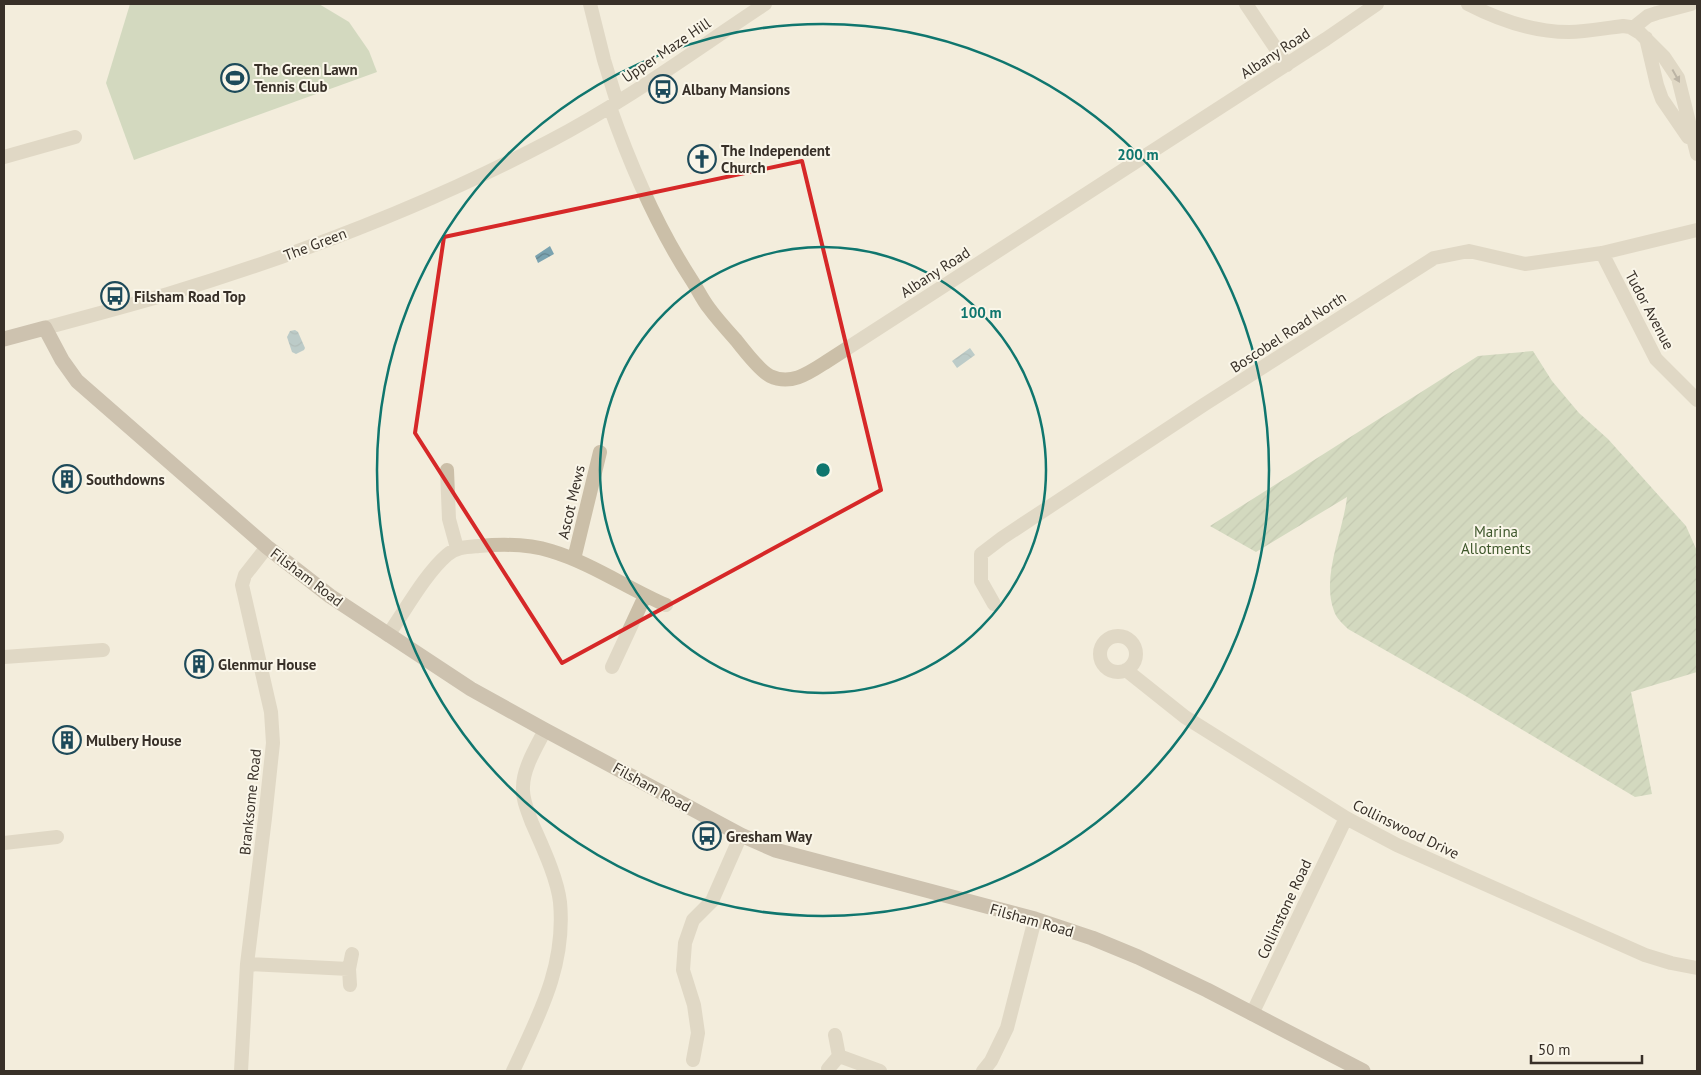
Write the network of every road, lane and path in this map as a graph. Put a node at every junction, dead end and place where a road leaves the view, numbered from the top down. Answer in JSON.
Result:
{"nodes":[{"id":1,"x":765,"y":4,"type":"edge"},
{"id":2,"x":1246,"y":4,"type":"edge"},
{"id":3,"x":1377,"y":4,"type":"edge"},
{"id":4,"x":1468,"y":4,"type":"edge"},
{"id":5,"x":1691,"y":4,"type":"edge"},
{"id":6,"x":588,"y":5,"type":"edge"},
{"id":7,"x":1658,"y":8,"type":"edge"},
{"id":8,"x":1633,"y":28,"type":"junction"},
{"id":9,"x":1646,"y":38,"type":"junction"},
{"id":10,"x":1287,"y":65,"type":"junction"},
{"id":11,"x":614,"y":104,"type":"junction"},
{"id":12,"x":75,"y":137,"type":"dead end"},
{"id":13,"x":1696,"y":150,"type":"edge"},
{"id":14,"x":4,"y":158,"type":"edge"},
{"id":15,"x":1697,"y":230,"type":"edge"},
{"id":16,"x":1602,"y":253,"type":"junction"},
{"id":17,"x":45,"y":328,"type":"junction"},
{"id":18,"x":4,"y":339,"type":"edge"},
{"id":19,"x":1697,"y":400,"type":"edge"},
{"id":20,"x":600,"y":452,"type":"dead end"},
{"id":21,"x":447,"y":470,"type":"dead end"},
{"id":22,"x":267,"y":547,"type":"junction"},
{"id":23,"x":457,"y":548,"type":"junction"},
{"id":24,"x":574,"y":560,"type":"junction"},
{"id":25,"x":645,"y":596,"type":"junction"},
{"id":26,"x":994,"y":604,"type":"dead end"},
{"id":27,"x":666,"y":605,"type":"dead end"},
{"id":28,"x":388,"y":635,"type":"junction"},
{"id":29,"x":103,"y":650,"type":"dead end"},
{"id":30,"x":4,"y":657,"type":"edge"},
{"id":31,"x":612,"y":667,"type":"dead end"},
{"id":32,"x":1126,"y":670,"type":"dead end"},
{"id":33,"x":545,"y":730,"type":"junction"},
{"id":34,"x":1346,"y":818,"type":"junction"},
{"id":35,"x":741,"y":835,"type":"junction"},
{"id":36,"x":57,"y":837,"type":"dead end"},
{"id":37,"x":4,"y":843,"type":"edge"},
{"id":38,"x":1035,"y":919,"type":"junction"},
{"id":39,"x":352,"y":954,"type":"dead end"},
{"id":40,"x":247,"y":964,"type":"junction"},
{"id":41,"x":1697,"y":968,"type":"edge"},
{"id":42,"x":349,"y":969,"type":"junction"},
{"id":43,"x":350,"y":985,"type":"dead end"},
{"id":44,"x":1252,"y":1014,"type":"junction"},
{"id":45,"x":835,"y":1035,"type":"dead end"},
{"id":46,"x":839,"y":1056,"type":"junction"},
{"id":47,"x":693,"y":1060,"type":"dead end"},
{"id":48,"x":828,"y":1069,"type":"dead end"},
{"id":49,"x":241,"y":1071,"type":"edge"},
{"id":50,"x":513,"y":1071,"type":"edge"},
{"id":51,"x":880,"y":1071,"type":"edge"},
{"id":52,"x":983,"y":1071,"type":"edge"},
{"id":53,"x":1361,"y":1071,"type":"edge"}],
"edges":[{"from":1,"to":11,"type":"street","name":"Upper Maze Hill"},
{"from":2,"to":10,"type":"street"},
{"from":3,"to":10,"type":"street","name":"Albany Road"},
{"from":4,"to":8,"type":"street"},
{"from":5,"to":7,"type":"street"},
{"from":6,"to":11,"type":"street","name":"Albany Road"},
{"from":7,"to":8,"type":"street"},
{"from":8,"to":9,"type":"street"},
{"from":9,"to":13,"type":"street"},
{"from":9,"to":13,"type":"street","one_way":true},
{"from":10,"to":11,"type":"street","name":"Albany Road"},
{"from":11,"to":17,"type":"street","name":"The Green"},
{"from":12,"to":14,"type":"street"},
{"from":15,"to":16,"type":"street","name":"Boscobel Road North"},
{"from":16,"to":19,"type":"street","name":"Tudor Avenue"},
{"from":16,"to":26,"type":"street","name":"Boscobel Road North"},
{"from":17,"to":18,"type":"street","name":"The Green"},
{"from":17,"to":22,"type":"street","name":"Filsham Road"},
{"from":20,"to":24,"type":"street","name":"Ascot Mews"},
{"from":21,"to":23,"type":"street"},
{"from":22,"to":28,"type":"street","name":"Filsham Road"},
{"from":22,"to":40,"type":"street","name":"Branksome Road"},
{"from":23,"to":24,"type":"street"},
{"from":23,"to":28,"type":"street"},
{"from":24,"to":25,"type":"street"},
{"from":25,"to":27,"type":"street"},
{"from":25,"to":31,"type":"street"},
{"from":28,"to":33,"type":"street","name":"Filsham Road"},
{"from":29,"to":30,"type":"street"},
{"from":32,"to":34,"type":"street","name":"Collinswood Drive"},
{"from":33,"to":35,"type":"street","name":"Filsham Road"},
{"from":33,"to":50,"type":"street"},
{"from":34,"to":41,"type":"street","name":"Collinswood Drive"},
{"from":34,"to":44,"type":"street","name":"Collinstone Road"},
{"from":35,"to":38,"type":"street","name":"Filsham Road"},
{"from":35,"to":47,"type":"street"},
{"from":36,"to":37,"type":"street"},
{"from":38,"to":44,"type":"street","name":"Filsham Road"},
{"from":38,"to":52,"type":"street"},
{"from":39,"to":42,"type":"street"},
{"from":40,"to":42,"type":"street"},
{"from":40,"to":49,"type":"street","name":"Branksome Road"},
{"from":42,"to":43,"type":"street"},
{"from":44,"to":53,"type":"street","name":"Filsham Road"},
{"from":45,"to":46,"type":"street"},
{"from":46,"to":48,"type":"street"},
{"from":46,"to":51,"type":"street"}]}
